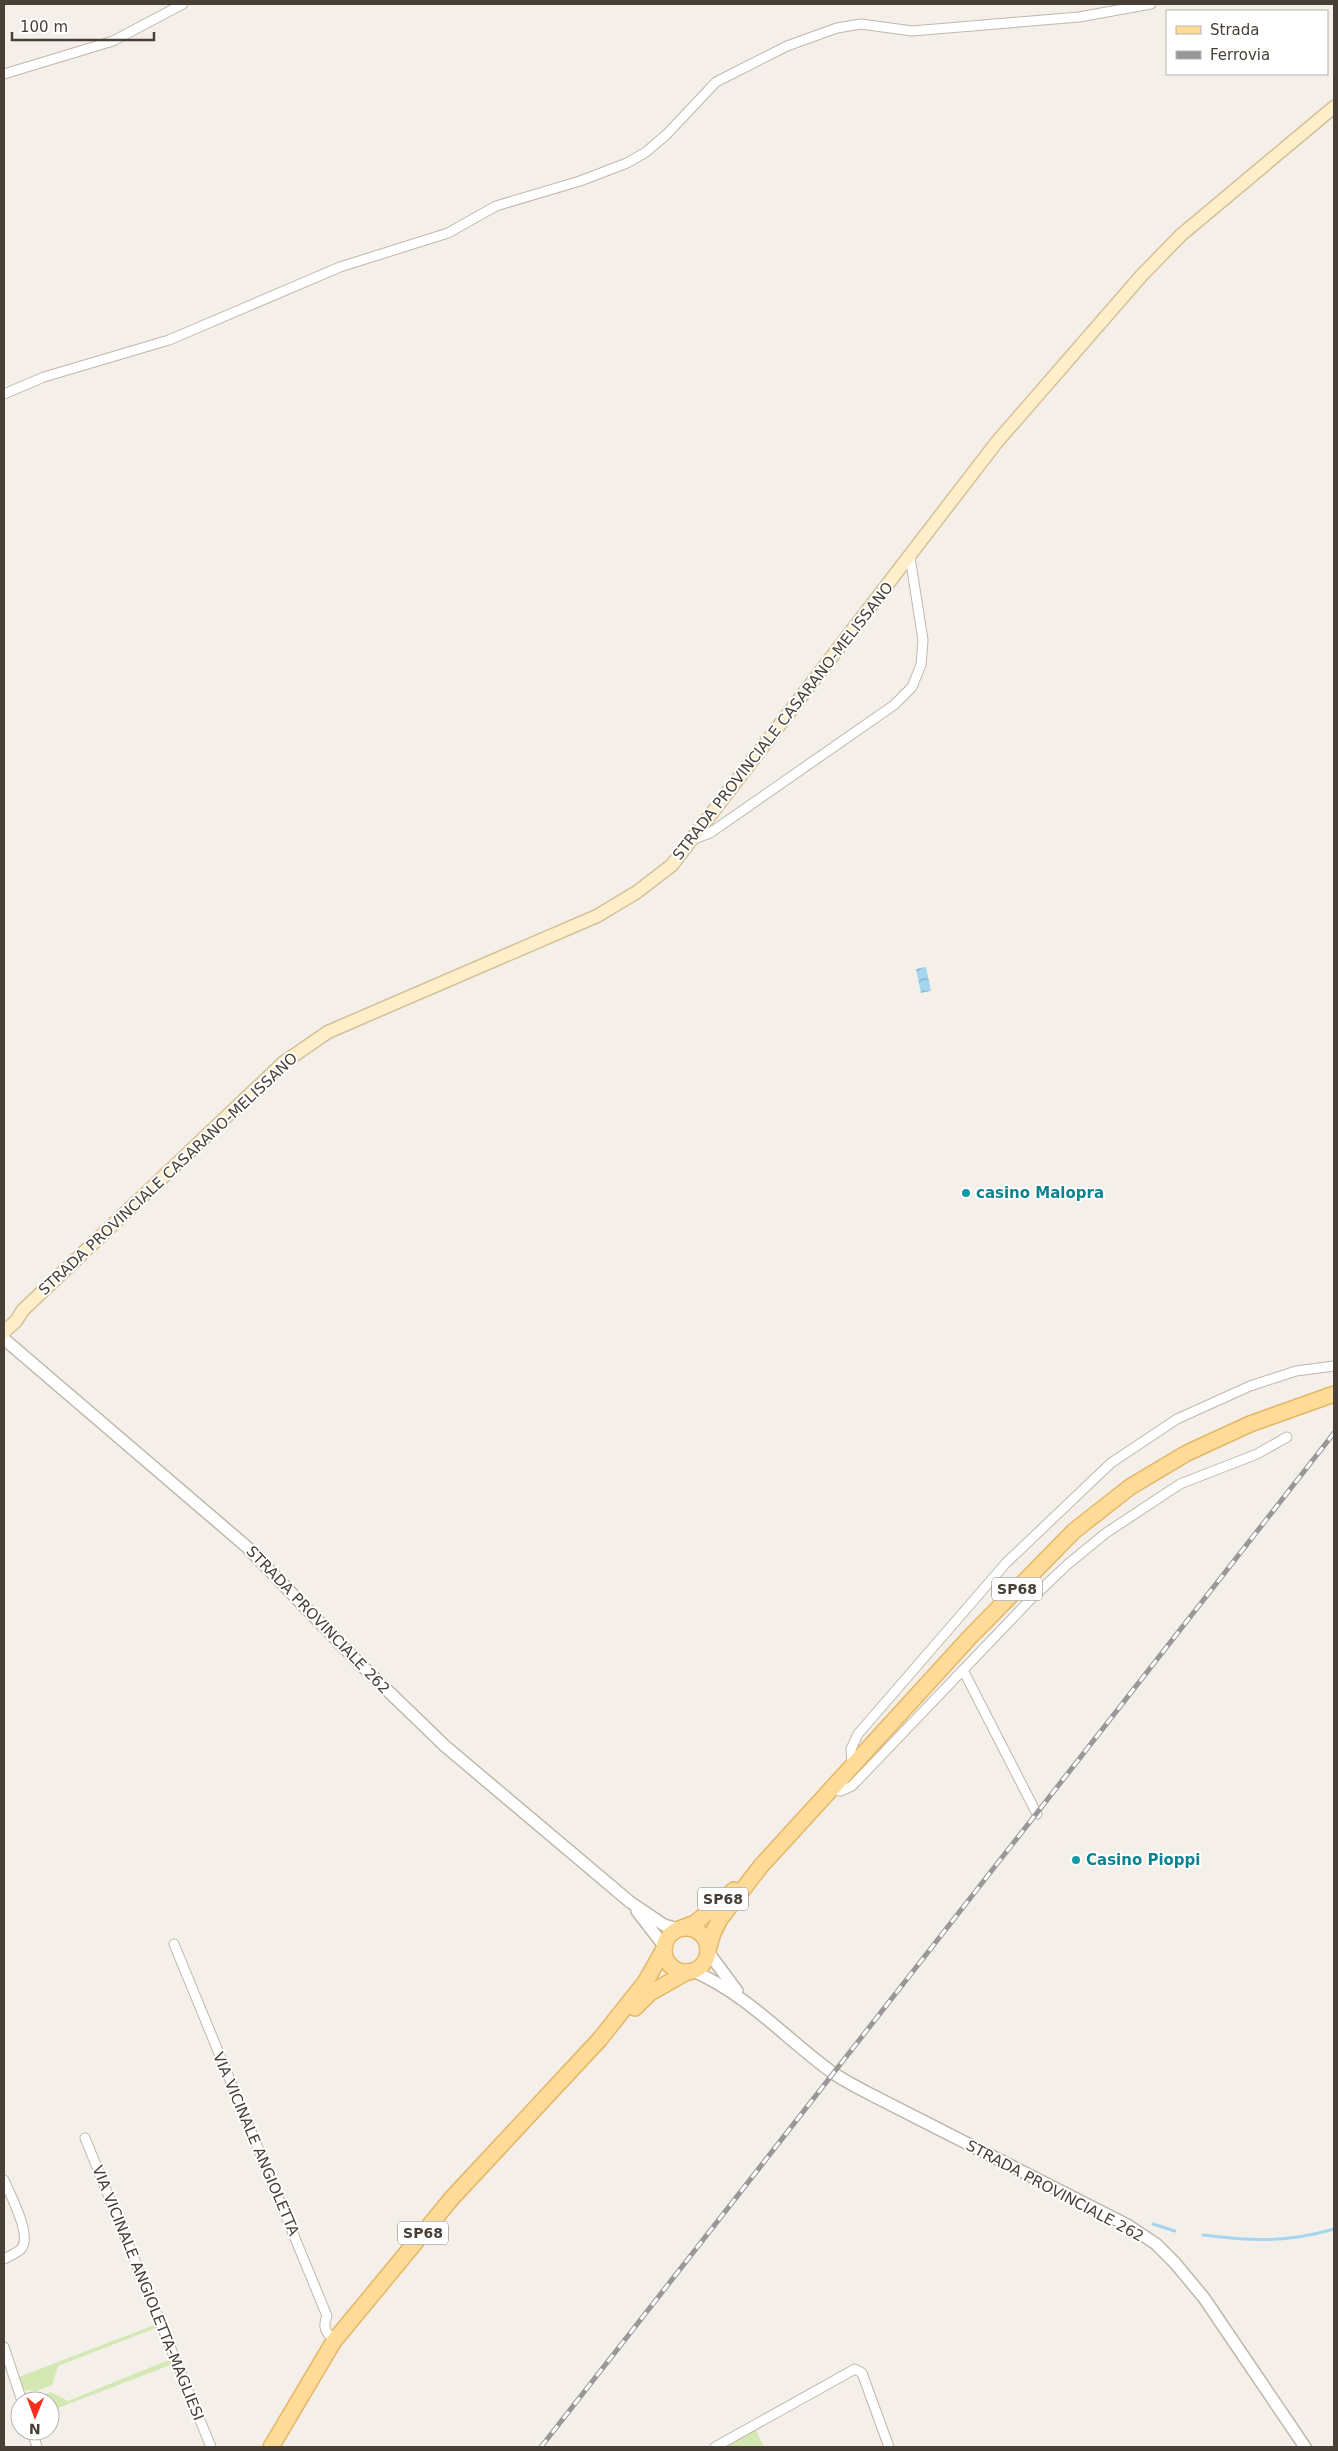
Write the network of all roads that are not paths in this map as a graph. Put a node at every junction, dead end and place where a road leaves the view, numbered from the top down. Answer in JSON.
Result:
{"nodes":[{"id":1,"x":183,"y":4,"type":"edge"},
{"id":2,"x":1150,"y":4,"type":"edge"},
{"id":3,"x":4,"y":74,"type":"edge"},
{"id":4,"x":1334,"y":107,"type":"edge"},
{"id":5,"x":4,"y":394,"type":"edge"},
{"id":6,"x":910,"y":557,"type":"junction"},
{"id":7,"x":691,"y":840,"type":"junction"},
{"id":8,"x":23,"y":1310,"type":"junction"},
{"id":9,"x":4,"y":1323,"type":"edge"},
{"id":10,"x":4,"y":1332,"type":"edge"},
{"id":11,"x":4,"y":1339,"type":"edge"},
{"id":12,"x":1334,"y":1366,"type":"edge"},
{"id":13,"x":1334,"y":1394,"type":"edge"},
{"id":14,"x":1287,"y":1437,"type":"dead end"},
{"id":15,"x":963,"y":1670,"type":"junction"},
{"id":16,"x":852,"y":1765,"type":"junction"},
{"id":17,"x":831,"y":1789,"type":"junction"},
{"id":18,"x":1037,"y":1814,"type":"dead end"},
{"id":19,"x":761,"y":1866,"type":"junction"},
{"id":20,"x":630,"y":1902,"type":"junction"},
{"id":21,"x":680,"y":1928,"type":"junction"},
{"id":22,"x":174,"y":1944,"type":"dead end"},
{"id":23,"x":664,"y":1948,"type":"junction"},
{"id":24,"x":708,"y":1951,"type":"junction"},
{"id":25,"x":690,"y":1971,"type":"junction"},
{"id":26,"x":744,"y":2000,"type":"junction"},
{"id":27,"x":600,"y":2039,"type":"junction"},
{"id":28,"x":85,"y":2138,"type":"dead end"},
{"id":29,"x":4,"y":2180,"type":"edge"},
{"id":30,"x":4,"y":2259,"type":"edge"},
{"id":31,"x":334,"y":2341,"type":"junction"},
{"id":32,"x":4,"y":2347,"type":"edge"},
{"id":33,"x":19,"y":2391,"type":"edge"},
{"id":34,"x":211,"y":2447,"type":"edge"},
{"id":35,"x":271,"y":2447,"type":"edge"},
{"id":36,"x":715,"y":2447,"type":"edge"},
{"id":37,"x":889,"y":2447,"type":"edge"},
{"id":38,"x":1305,"y":2447,"type":"edge"}],
"edges":[{"from":1,"to":3,"type":"street"},
{"from":2,"to":5,"type":"street"},
{"from":4,"to":6,"type":"main road","name":"STRADA PROVINCIALE CASARANO-MELISSANO"},
{"from":6,"to":7,"type":"main road","name":"STRADA PROVINCIALE CASARANO-MELISSANO"},
{"from":6,"to":7,"type":"street"},
{"from":7,"to":8,"type":"main road","name":"STRADA PROVINCIALE CASARANO-MELISSANO"},
{"from":8,"to":9,"type":"main road","name":"STRADA PROVINCIALE CASARANO-MELISSANO"},
{"from":8,"to":10,"type":"main road","name":"STRADA PROVINCIALE CASARANO-MELISSANO"},
{"from":11,"to":20,"type":"street","name":"STRADA PROVINCIALE 262"},
{"from":12,"to":16,"type":"street"},
{"from":13,"to":16,"type":"main road","number":"SP68"},
{"from":14,"to":15,"type":"street"},
{"from":15,"to":17,"type":"street"},
{"from":15,"to":18,"type":"street"},
{"from":16,"to":17,"type":"main road","number":"SP68"},
{"from":17,"to":19,"type":"main road","number":"SP68"},
{"from":19,"to":21,"type":"main road","number":"SP68"},
{"from":19,"to":24,"type":"main road","number":"SP68"},
{"from":20,"to":21,"type":"street"},
{"from":20,"to":23,"type":"street"},
{"from":21,"to":23,"type":"main road","number":"SP68"},
{"from":21,"to":24,"type":"main road","number":"SP68"},
{"from":22,"to":31,"type":"street","name":"VIA VICINALE ANGIOLETTA"},
{"from":23,"to":25,"type":"main road"},
{"from":23,"to":27,"type":"main road","number":"SP68"},
{"from":24,"to":25,"type":"main road","number":"SP68"},
{"from":24,"to":26,"type":"street"},
{"from":25,"to":26,"type":"street"},
{"from":25,"to":27,"type":"main road","number":"SP68"},
{"from":26,"to":38,"type":"street","name":"STRADA PROVINCIALE 262"},
{"from":27,"to":31,"type":"main road","number":"SP68"},
{"from":28,"to":34,"type":"street","name":"VIA VICINALE ANGIOLETTA-MAGLIESI"},
{"from":29,"to":30,"type":"street"},
{"from":31,"to":35,"type":"main road","number":"SP68"},
{"from":32,"to":33,"type":"street"},
{"from":36,"to":37,"type":"street"}]}
